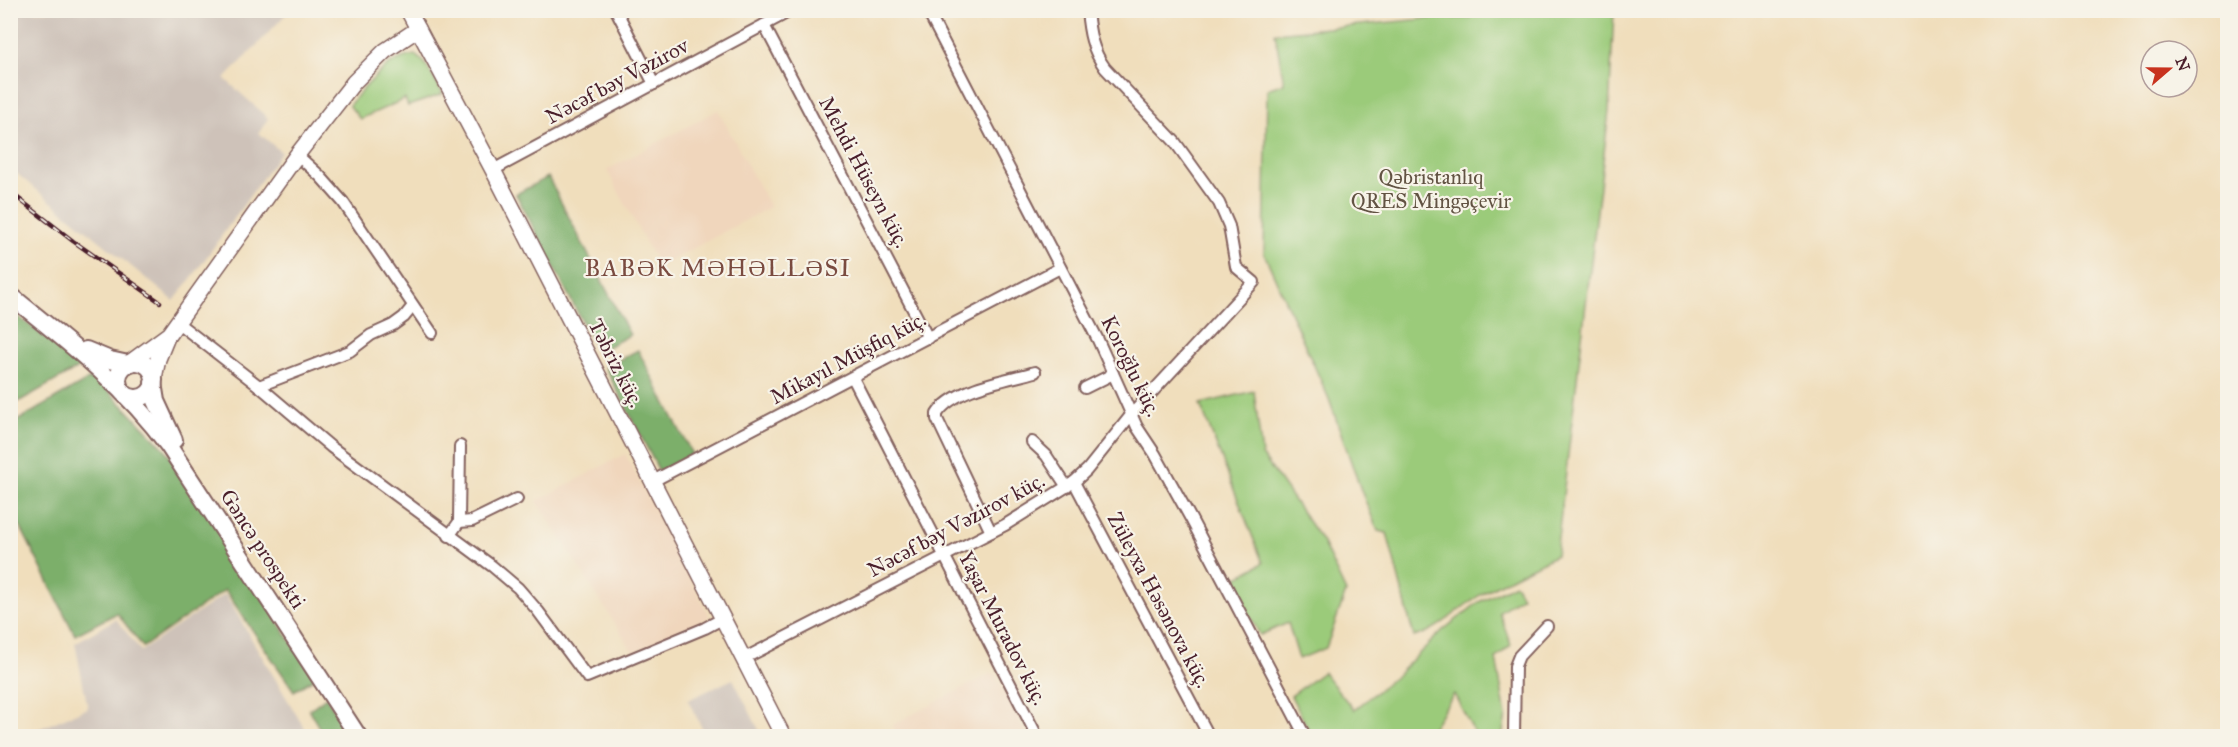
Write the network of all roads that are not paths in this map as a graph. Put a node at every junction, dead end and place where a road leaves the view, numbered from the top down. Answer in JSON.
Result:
{"nodes":[{"id":1,"x":408,"y":10,"type":"edge"},
{"id":2,"x":616,"y":10,"type":"edge"},
{"id":3,"x":792,"y":10,"type":"edge"},
{"id":4,"x":927,"y":10,"type":"edge"},
{"id":5,"x":1087,"y":10,"type":"edge"},
{"id":6,"x":769,"y":19,"type":"edge"},
{"id":7,"x":418,"y":29,"type":"junction"},
{"id":8,"x":654,"y":84,"type":"junction"},
{"id":9,"x":297,"y":155,"type":"junction"},
{"id":10,"x":493,"y":170,"type":"junction"},
{"id":11,"x":1060,"y":268,"type":"junction"},
{"id":12,"x":10,"y":296,"type":"edge"},
{"id":13,"x":413,"y":306,"type":"junction"},
{"id":14,"x":173,"y":328,"type":"junction"},
{"id":15,"x":432,"y":333,"type":"dead end"},
{"id":16,"x":928,"y":338,"type":"junction"},
{"id":17,"x":69,"y":342,"type":"junction"},
{"id":18,"x":128,"y":364,"type":"junction"},
{"id":19,"x":1035,"y":372,"type":"dead end"},
{"id":20,"x":1113,"y":374,"type":"junction"},
{"id":21,"x":853,"y":378,"type":"junction"},
{"id":22,"x":153,"y":383,"type":"junction"},
{"id":23,"x":259,"y":386,"type":"junction"},
{"id":24,"x":1085,"y":388,"type":"dead end"},
{"id":25,"x":123,"y":392,"type":"junction"},
{"id":26,"x":1131,"y":415,"type":"junction"},
{"id":27,"x":1032,"y":442,"type":"dead end"},
{"id":28,"x":460,"y":446,"type":"dead end"},
{"id":29,"x":653,"y":481,"type":"junction"},
{"id":30,"x":1071,"y":484,"type":"junction"},
{"id":31,"x":517,"y":499,"type":"dead end"},
{"id":32,"x":459,"y":522,"type":"junction"},
{"id":33,"x":991,"y":532,"type":"junction"},
{"id":34,"x":449,"y":536,"type":"junction"},
{"id":35,"x":944,"y":555,"type":"junction"},
{"id":36,"x":723,"y":619,"type":"junction"},
{"id":37,"x":1547,"y":626,"type":"dead end"},
{"id":38,"x":743,"y":659,"type":"junction"},
{"id":39,"x":357,"y":736,"type":"edge"},
{"id":40,"x":368,"y":736,"type":"edge"},
{"id":41,"x":783,"y":736,"type":"edge"},
{"id":42,"x":1037,"y":736,"type":"edge"},
{"id":43,"x":1209,"y":736,"type":"edge"},
{"id":44,"x":1305,"y":736,"type":"edge"},
{"id":45,"x":1514,"y":736,"type":"edge"}],
"edges":[{"from":1,"to":7,"type":"main road","name":"Təbriz küç."},
{"from":2,"to":8,"type":"street"},
{"from":3,"to":6,"type":"street","name":"Nəcəf bəy Vəzirov"},
{"from":4,"to":11,"type":"street","name":"Koroğlu küç."},
{"from":5,"to":26,"type":"street","name":"Nəcəf bəy Vəzirov küç."},
{"from":6,"to":8,"type":"street","name":"Nəcəf bəy Vəzirov"},
{"from":6,"to":16,"type":"street","name":"Mehdi Hüseyn küç."},
{"from":7,"to":9,"type":"main road"},
{"from":7,"to":10,"type":"main road","name":"Təbriz küç."},
{"from":8,"to":10,"type":"street","name":"Nəcəf bəy Vəzirov"},
{"from":9,"to":13,"type":"street"},
{"from":9,"to":14,"type":"main road"},
{"from":10,"to":29,"type":"main road","name":"Təbriz küç."},
{"from":11,"to":16,"type":"street","name":"Mikayıl Müşfiq küç."},
{"from":11,"to":20,"type":"street","name":"Koroğlu küç."},
{"from":12,"to":17,"type":"main road"},
{"from":13,"to":15,"type":"street"},
{"from":13,"to":23,"type":"street"},
{"from":14,"to":18,"type":"main road"},
{"from":14,"to":22,"type":"main road"},
{"from":14,"to":23,"type":"street"},
{"from":16,"to":21,"type":"street","name":"Mikayıl Müşfiq küç."},
{"from":17,"to":18,"type":"main road"},
{"from":17,"to":25,"type":"main road","name":"Gəncə prospekti"},
{"from":18,"to":22,"type":"main road"},
{"from":18,"to":25,"type":"main road"},
{"from":19,"to":33,"type":"street"},
{"from":20,"to":24,"type":"street"},
{"from":20,"to":26,"type":"street","name":"Koroğlu küç."},
{"from":21,"to":29,"type":"street","name":"Mikayıl Müşfiq küç."},
{"from":21,"to":35,"type":"street","name":"Yaşar Muradov küç."},
{"from":22,"to":25,"type":"main road"},
{"from":22,"to":40,"type":"main road","name":"Gəncə prospekti"},
{"from":23,"to":34,"type":"street"},
{"from":25,"to":39,"type":"main road","name":"Gəncə prospekti"},
{"from":26,"to":30,"type":"street","name":"Nəcəf bəy Vəzirov küç."},
{"from":26,"to":44,"type":"street","name":"Koroğlu küç."},
{"from":27,"to":30,"type":"street","name":"Züleyxa Həsənova küç."},
{"from":28,"to":32,"type":"street"},
{"from":29,"to":36,"type":"main road","name":"Təbriz küç."},
{"from":30,"to":33,"type":"street","name":"Nəcəf bəy Vəzirov küç."},
{"from":30,"to":43,"type":"street","name":"Züleyxa Həsənova küç."},
{"from":31,"to":32,"type":"street"},
{"from":32,"to":34,"type":"street"},
{"from":33,"to":35,"type":"street","name":"Nəcəf bəy Vəzirov küç."},
{"from":34,"to":36,"type":"street"},
{"from":35,"to":38,"type":"street","name":"Nəcəf bəy Vəzirov küç."},
{"from":35,"to":42,"type":"street","name":"Yaşar Muradov küç."},
{"from":36,"to":38,"type":"main road","name":"Təbriz küç."},
{"from":37,"to":45,"type":"street"},
{"from":38,"to":41,"type":"main road","name":"Təbriz küç."}]}
